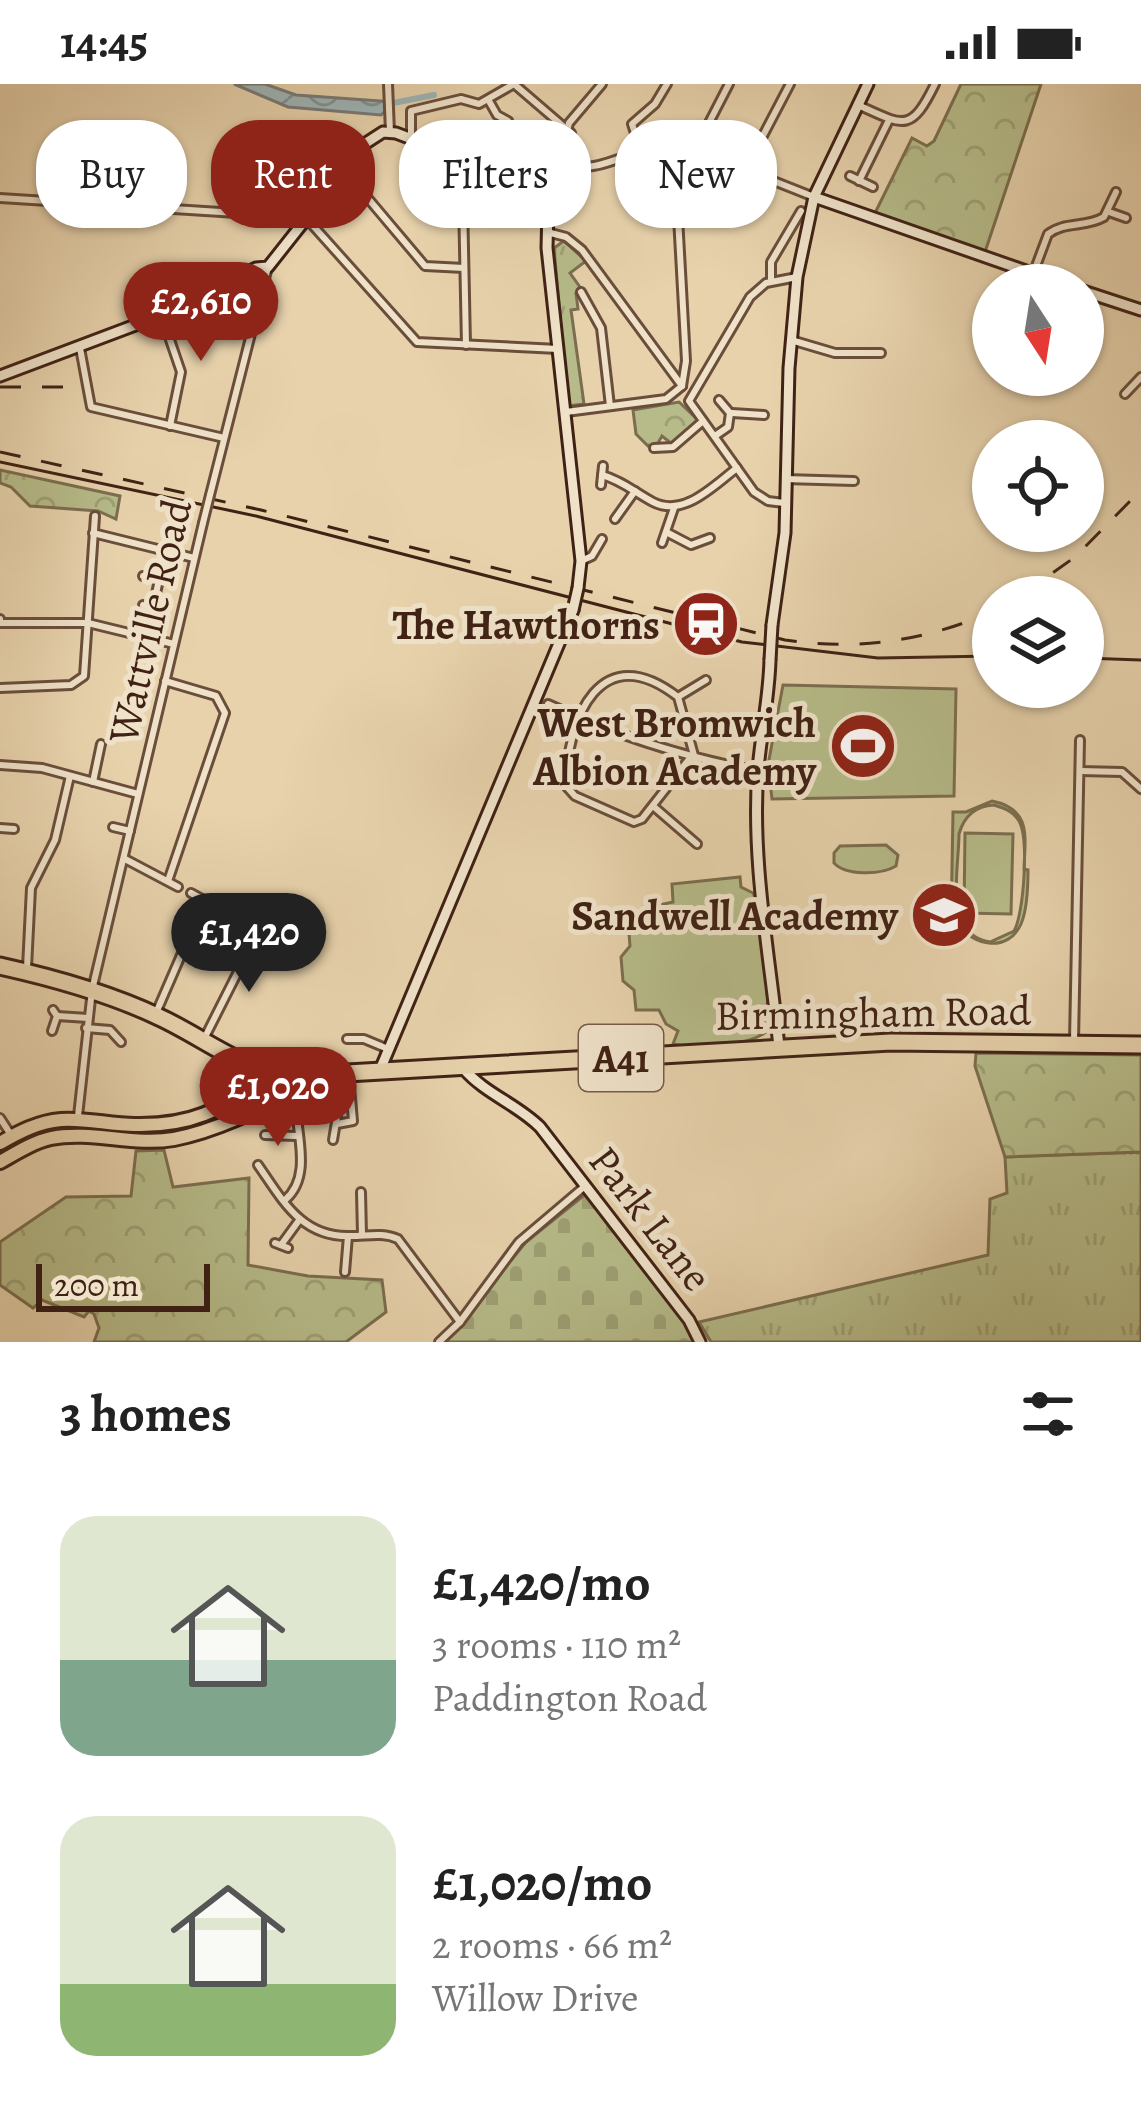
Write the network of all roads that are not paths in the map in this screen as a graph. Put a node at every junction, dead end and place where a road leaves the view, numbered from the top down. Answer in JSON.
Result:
{"nodes":[{"id":1,"x":388,"y":84,"type":"edge"},
{"id":2,"x":514,"y":84,"type":"edge"},
{"id":3,"x":589,"y":84,"type":"edge"},
{"id":4,"x":667,"y":84,"type":"edge"},
{"id":5,"x":729,"y":84,"type":"edge"},
{"id":6,"x":790,"y":84,"type":"edge"},
{"id":7,"x":868,"y":84,"type":"edge"},
{"id":8,"x":935,"y":84,"type":"edge"},
{"id":9,"x":600,"y":88,"type":"edge"},
{"id":10,"x":489,"y":101,"type":"junction"},
{"id":11,"x":858,"y":105,"type":"junction"},
{"id":12,"x":411,"y":120,"type":"edge"},
{"id":13,"x":506,"y":120,"type":"edge"},
{"id":14,"x":554,"y":120,"type":"edge"},
{"id":15,"x":569,"y":120,"type":"edge"},
{"id":16,"x":637,"y":120,"type":"edge"},
{"id":17,"x":710,"y":120,"type":"edge"},
{"id":18,"x":771,"y":120,"type":"edge"},
{"id":19,"x":889,"y":120,"type":"junction"},
{"id":20,"x":390,"y":132,"type":"junction"},
{"id":21,"x":375,"y":135,"type":"edge"},
{"id":22,"x":399,"y":135,"type":"edge"},
{"id":23,"x":850,"y":176,"type":"dead end"},
{"id":24,"x":859,"y":181,"type":"junction"},
{"id":25,"x":777,"y":183,"type":"edge"},
{"id":26,"x":872,"y":188,"type":"dead end"},
{"id":27,"x":1116,"y":192,"type":"dead end"},
{"id":28,"x":0,"y":197,"type":"edge"},
{"id":29,"x":814,"y":197,"type":"junction"},
{"id":30,"x":375,"y":207,"type":"edge"},
{"id":31,"x":801,"y":211,"type":"dead end"},
{"id":32,"x":211,"y":212,"type":"edge"},
{"id":33,"x":1109,"y":212,"type":"junction"},
{"id":34,"x":1126,"y":218,"type":"dead end"},
{"id":35,"x":300,"y":228,"type":"edge"},
{"id":36,"x":315,"y":228,"type":"edge"},
{"id":37,"x":464,"y":228,"type":"edge"},
{"id":38,"x":547,"y":228,"type":"edge"},
{"id":39,"x":679,"y":228,"type":"edge"},
{"id":40,"x":547,"y":232,"type":"junction"},
{"id":41,"x":1005,"y":264,"type":"edge"},
{"id":42,"x":1037,"y":264,"type":"edge"},
{"id":43,"x":268,"y":267,"type":"junction"},
{"id":44,"x":465,"y":268,"type":"junction"},
{"id":45,"x":771,"y":281,"type":"junction"},
{"id":46,"x":796,"y":281,"type":"junction"},
{"id":47,"x":1104,"y":298,"type":"edge"},
{"id":48,"x":581,"y":299,"type":"dead end"},
{"id":49,"x":1141,"y":309,"type":"edge"},
{"id":50,"x":154,"y":318,"type":"junction"},
{"id":51,"x":790,"y":340,"type":"junction"},
{"id":52,"x":466,"y":344,"type":"junction"},
{"id":53,"x":80,"y":348,"type":"junction"},
{"id":54,"x":558,"y":349,"type":"junction"},
{"id":55,"x":881,"y":353,"type":"dead end"},
{"id":56,"x":0,"y":376,"type":"edge"},
{"id":57,"x":1141,"y":377,"type":"edge"},
{"id":58,"x":682,"y":386,"type":"junction"},
{"id":59,"x":1124,"y":394,"type":"dead end"},
{"id":60,"x":719,"y":400,"type":"dead end"},
{"id":61,"x":610,"y":406,"type":"junction"},
{"id":62,"x":564,"y":413,"type":"junction"},
{"id":63,"x":730,"y":413,"type":"junction"},
{"id":64,"x":703,"y":421,"type":"junction"},
{"id":65,"x":170,"y":425,"type":"junction"},
{"id":66,"x":757,"y":425,"type":"dead end"},
{"id":67,"x":664,"y":436,"type":"dead end"},
{"id":68,"x":715,"y":436,"type":"junction"},
{"id":69,"x":224,"y":438,"type":"junction"},
{"id":70,"x":737,"y":468,"type":"junction"},
{"id":71,"x":785,"y":479,"type":"junction"},
{"id":72,"x":854,"y":482,"type":"dead end"},
{"id":73,"x":601,"y":485,"type":"dead end"},
{"id":74,"x":635,"y":491,"type":"junction"},
{"id":75,"x":784,"y":503,"type":"junction"},
{"id":76,"x":674,"y":508,"type":"junction"},
{"id":77,"x":95,"y":516,"type":"dead end"},
{"id":78,"x":615,"y":519,"type":"dead end"},
{"id":79,"x":93,"y":533,"type":"junction"},
{"id":80,"x":668,"y":533,"type":"junction"},
{"id":81,"x":711,"y":537,"type":"dead end"},
{"id":82,"x":602,"y":539,"type":"dead end"},
{"id":83,"x":662,"y":543,"type":"dead end"},
{"id":84,"x":165,"y":551,"type":"junction"},
{"id":85,"x":194,"y":558,"type":"junction"},
{"id":86,"x":581,"y":561,"type":"junction"},
{"id":87,"x":143,"y":576,"type":"dead end"},
{"id":88,"x":159,"y":580,"type":"junction"},
{"id":89,"x":143,"y":605,"type":"dead end"},
{"id":90,"x":0,"y":621,"type":"edge"},
{"id":91,"x":88,"y":623,"type":"junction"},
{"id":92,"x":174,"y":644,"type":"junction"},
{"id":93,"x":706,"y":680,"type":"dead end"},
{"id":94,"x":165,"y":681,"type":"junction"},
{"id":95,"x":0,"y":688,"type":"edge"},
{"id":96,"x":678,"y":697,"type":"junction"},
{"id":97,"x":548,"y":704,"type":"dead end"},
{"id":98,"x":578,"y":718,"type":"junction"},
{"id":99,"x":1080,"y":740,"type":"dead end"},
{"id":100,"x":101,"y":744,"type":"dead end"},
{"id":101,"x":693,"y":759,"type":"junction"},
{"id":102,"x":0,"y":765,"type":"edge"},
{"id":103,"x":758,"y":771,"type":"junction"},
{"id":104,"x":1079,"y":771,"type":"junction"},
{"id":105,"x":70,"y":776,"type":"junction"},
{"id":106,"x":93,"y":782,"type":"junction"},
{"id":107,"x":1141,"y":789,"type":"edge"},
{"id":108,"x":139,"y":794,"type":"junction"},
{"id":109,"x":652,"y":806,"type":"junction"},
{"id":110,"x":113,"y":827,"type":"dead end"},
{"id":111,"x":0,"y":828,"type":"edge"},
{"id":112,"x":14,"y":829,"type":"dead end"},
{"id":113,"x":130,"y":831,"type":"junction"},
{"id":114,"x":697,"y":844,"type":"dead end"},
{"id":115,"x":124,"y":859,"type":"junction"},
{"id":116,"x":168,"y":881,"type":"junction"},
{"id":117,"x":178,"y":887,"type":"dead end"},
{"id":118,"x":191,"y":893,"type":"dead end"},
{"id":119,"x":205,"y":900,"type":"junction"},
{"id":120,"x":0,"y":966,"type":"edge"},
{"id":121,"x":27,"y":972,"type":"junction"},
{"id":122,"x":92,"y":990,"type":"junction"},
{"id":123,"x":155,"y":1015,"type":"junction"},
{"id":124,"x":87,"y":1023,"type":"junction"},
{"id":125,"x":52,"y":1031,"type":"dead end"},
{"id":126,"x":347,"y":1039,"type":"dead end"},
{"id":127,"x":203,"y":1040,"type":"junction"},
{"id":128,"x":122,"y":1042,"type":"dead end"},
{"id":129,"x":1074,"y":1044,"type":"junction"},
{"id":130,"x":1141,"y":1046,"type":"edge"},
{"id":131,"x":779,"y":1047,"type":"junction"},
{"id":132,"x":388,"y":1049,"type":"junction"},
{"id":133,"x":486,"y":1067,"type":"junction"},
{"id":134,"x":463,"y":1068,"type":"junction"},
{"id":135,"x":253,"y":1069,"type":"junction"},
{"id":136,"x":379,"y":1073,"type":"junction"},
{"id":137,"x":350,"y":1075,"type":"junction"},
{"id":138,"x":322,"y":1076,"type":"junction"},
{"id":139,"x":492,"y":1093,"type":"junction"},
{"id":140,"x":240,"y":1094,"type":"junction"},
{"id":141,"x":226,"y":1103,"type":"junction"},
{"id":142,"x":296,"y":1108,"type":"dead end"},
{"id":143,"x":256,"y":1109,"type":"junction"},
{"id":144,"x":0,"y":1118,"type":"edge"},
{"id":145,"x":77,"y":1120,"type":"junction"},
{"id":146,"x":230,"y":1120,"type":"junction"},
{"id":147,"x":265,"y":1135,"type":"dead end"},
{"id":148,"x":298,"y":1136,"type":"junction"},
{"id":149,"x":76,"y":1137,"type":"junction"},
{"id":150,"x":6,"y":1140,"type":"edge"},
{"id":151,"x":335,"y":1140,"type":"dead end"},
{"id":152,"x":0,"y":1162,"type":"edge"},
{"id":153,"x":258,"y":1165,"type":"dead end"},
{"id":154,"x":585,"y":1186,"type":"junction"},
{"id":155,"x":361,"y":1192,"type":"dead end"},
{"id":156,"x":285,"y":1200,"type":"junction"},
{"id":157,"x":300,"y":1219,"type":"junction"},
{"id":158,"x":362,"y":1235,"type":"junction"},
{"id":159,"x":348,"y":1236,"type":"junction"},
{"id":160,"x":281,"y":1246,"type":"dead end"},
{"id":161,"x":348,"y":1266,"type":"dead end"},
{"id":162,"x":460,"y":1322,"type":"junction"},
{"id":163,"x":439,"y":1342,"type":"edge"},
{"id":164,"x":700,"y":1342,"type":"edge"}],
"edges":[{"from":1,"to":20,"type":"street"},
{"from":2,"to":10,"type":"street"},
{"from":2,"to":14,"type":"street"},
{"from":3,"to":9,"type":"street"},
{"from":4,"to":16,"type":"street"},
{"from":5,"to":17,"type":"street"},
{"from":6,"to":18,"type":"street"},
{"from":7,"to":11,"type":"street"},
{"from":8,"to":19,"type":"street"},
{"from":9,"to":15,"type":"street"},
{"from":10,"to":12,"type":"street"},
{"from":10,"to":13,"type":"street"},
{"from":11,"to":19,"type":"street"},
{"from":11,"to":29,"type":"street"},
{"from":19,"to":24,"type":"street"},
{"from":20,"to":21,"type":"street"},
{"from":20,"to":22,"type":"street"},
{"from":23,"to":24,"type":"street"},
{"from":24,"to":26,"type":"street"},
{"from":25,"to":29,"type":"street"},
{"from":27,"to":33,"type":"street"},
{"from":28,"to":32,"type":"street"},
{"from":29,"to":41,"type":"street"},
{"from":29,"to":46,"type":"street"},
{"from":30,"to":44,"type":"street"},
{"from":31,"to":45,"type":"street"},
{"from":33,"to":34,"type":"street"},
{"from":33,"to":42,"type":"street"},
{"from":35,"to":43,"type":"street"},
{"from":36,"to":52,"type":"street"},
{"from":37,"to":44,"type":"street"},
{"from":38,"to":40,"type":"street"},
{"from":39,"to":58,"type":"street"},
{"from":40,"to":54,"type":"street"},
{"from":40,"to":58,"type":"street"},
{"from":43,"to":50,"type":"street"},
{"from":43,"to":69,"type":"street","name":"Wattville Road"},
{"from":44,"to":52,"type":"street"},
{"from":45,"to":46,"type":"street"},
{"from":45,"to":64,"type":"street"},
{"from":46,"to":51,"type":"street"},
{"from":47,"to":49,"type":"street"},
{"from":48,"to":61,"type":"street"},
{"from":50,"to":53,"type":"street"},
{"from":50,"to":65,"type":"street"},
{"from":51,"to":55,"type":"street"},
{"from":51,"to":71,"type":"street"},
{"from":52,"to":54,"type":"street"},
{"from":53,"to":56,"type":"street"},
{"from":53,"to":65,"type":"street"},
{"from":54,"to":62,"type":"street"},
{"from":57,"to":59,"type":"street"},
{"from":58,"to":61,"type":"street"},
{"from":60,"to":63,"type":"street"},
{"from":61,"to":62,"type":"street"},
{"from":62,"to":86,"type":"street"},
{"from":63,"to":66,"type":"street"},
{"from":63,"to":68,"type":"street"},
{"from":64,"to":67,"type":"street"},
{"from":64,"to":68,"type":"street"},
{"from":65,"to":69,"type":"street"},
{"from":68,"to":70,"type":"street"},
{"from":69,"to":85,"type":"street","name":"Wattville Road","bridge":true},
{"from":70,"to":75,"type":"street"},
{"from":70,"to":76,"type":"street"},
{"from":71,"to":72,"type":"street"},
{"from":71,"to":75,"type":"street"},
{"from":73,"to":74,"type":"street"},
{"from":74,"to":76,"type":"street"},
{"from":74,"to":78,"type":"street"},
{"from":75,"to":103,"type":"street","bridge":true},
{"from":76,"to":80,"type":"street"},
{"from":77,"to":79,"type":"street"},
{"from":79,"to":84,"type":"street"},
{"from":79,"to":91,"type":"street"},
{"from":80,"to":81,"type":"street"},
{"from":80,"to":83,"type":"street"},
{"from":82,"to":86,"type":"street"},
{"from":84,"to":85,"type":"street"},
{"from":84,"to":88,"type":"street"},
{"from":85,"to":92,"type":"street","name":"Wattville Road"},
{"from":86,"to":132,"type":"street","bridge":true},
{"from":87,"to":88,"type":"street"},
{"from":88,"to":89,"type":"street"},
{"from":90,"to":91,"type":"street"},
{"from":91,"to":92,"type":"street"},
{"from":91,"to":95,"type":"street"},
{"from":92,"to":94,"type":"street","name":"Wattville Road"},
{"from":93,"to":96,"type":"street"},
{"from":94,"to":108,"type":"street","name":"Wattville Road"},
{"from":94,"to":116,"type":"street"},
{"from":96,"to":98,"type":"street"},
{"from":96,"to":101,"type":"street"},
{"from":97,"to":98,"type":"street"},
{"from":98,"to":101,"type":"street"},
{"from":98,"to":109,"type":"street"},
{"from":99,"to":104,"type":"street"},
{"from":100,"to":106,"type":"street"},
{"from":101,"to":103,"type":"street"},
{"from":101,"to":109,"type":"street"},
{"from":102,"to":105,"type":"street"},
{"from":103,"to":131,"type":"street"},
{"from":104,"to":107,"type":"street"},
{"from":104,"to":129,"type":"street"},
{"from":105,"to":106,"type":"street"},
{"from":105,"to":121,"type":"street"},
{"from":106,"to":108,"type":"street"},
{"from":108,"to":113,"type":"street","name":"Wattville Road"},
{"from":109,"to":114,"type":"street"},
{"from":110,"to":113,"type":"street"},
{"from":111,"to":112,"type":"street"},
{"from":113,"to":115,"type":"street","name":"Wattville Road"},
{"from":115,"to":116,"type":"street"},
{"from":115,"to":122,"type":"street","name":"Wattville Road"},
{"from":116,"to":117,"type":"street"},
{"from":118,"to":119,"type":"street"},
{"from":119,"to":123,"type":"street"},
{"from":119,"to":127,"type":"street"},
{"from":120,"to":121,"type":"highway","number":"A41"},
{"from":121,"to":122,"type":"highway","number":"A41"},
{"from":122,"to":123,"type":"highway","number":"A41"},
{"from":122,"to":124,"type":"street","name":"Wattville Road"},
{"from":123,"to":127,"type":"highway","number":"A41"},
{"from":124,"to":125,"type":"street"},
{"from":124,"to":128,"type":"street"},
{"from":124,"to":145,"type":"street","name":"Wattville Road"},
{"from":126,"to":132,"type":"street"},
{"from":127,"to":135,"type":"highway","number":"A41"},
{"from":129,"to":130,"type":"highway","name":"Birmingham Road","number":"A41"},
{"from":129,"to":131,"type":"highway","name":"Birmingham Road","number":"A41"},
{"from":131,"to":133,"type":"highway","name":"Birmingham Road","number":"A41"},
{"from":132,"to":136,"type":"street"},
{"from":133,"to":134,"type":"highway","name":"Birmingham Road","number":"A41"},
{"from":133,"to":139,"type":"street"},
{"from":134,"to":136,"type":"highway","number":"A41"},
{"from":134,"to":139,"type":"street","name":"Park Lane"},
{"from":135,"to":138,"type":"highway","number":"A41"},
{"from":135,"to":140,"type":"main road"},
{"from":136,"to":137,"type":"highway","number":"A41"},
{"from":137,"to":138,"type":"highway","number":"A41"},
{"from":137,"to":151,"type":"street"},
{"from":138,"to":143,"type":"main road"},
{"from":139,"to":154,"type":"street","name":"Park Lane"},
{"from":140,"to":141,"type":"main road"},
{"from":140,"to":143,"type":"main road"},
{"from":141,"to":145,"type":"main road"},
{"from":141,"to":146,"type":"main road"},
{"from":142,"to":148,"type":"street"},
{"from":143,"to":146,"type":"main road"},
{"from":144,"to":150,"type":"street"},
{"from":145,"to":149,"type":"main road"},
{"from":145,"to":150,"type":"main road"},
{"from":146,"to":149,"type":"main road"},
{"from":147,"to":148,"type":"street"},
{"from":148,"to":156,"type":"street"},
{"from":149,"to":152,"type":"main road"},
{"from":153,"to":156,"type":"street"},
{"from":154,"to":162,"type":"street"},
{"from":154,"to":164,"type":"street","name":"Park Lane"},
{"from":155,"to":158,"type":"street"},
{"from":156,"to":157,"type":"street"},
{"from":157,"to":159,"type":"street"},
{"from":157,"to":160,"type":"street"},
{"from":158,"to":159,"type":"street"},
{"from":158,"to":162,"type":"street"},
{"from":159,"to":161,"type":"street"},
{"from":162,"to":163,"type":"street"}]}
